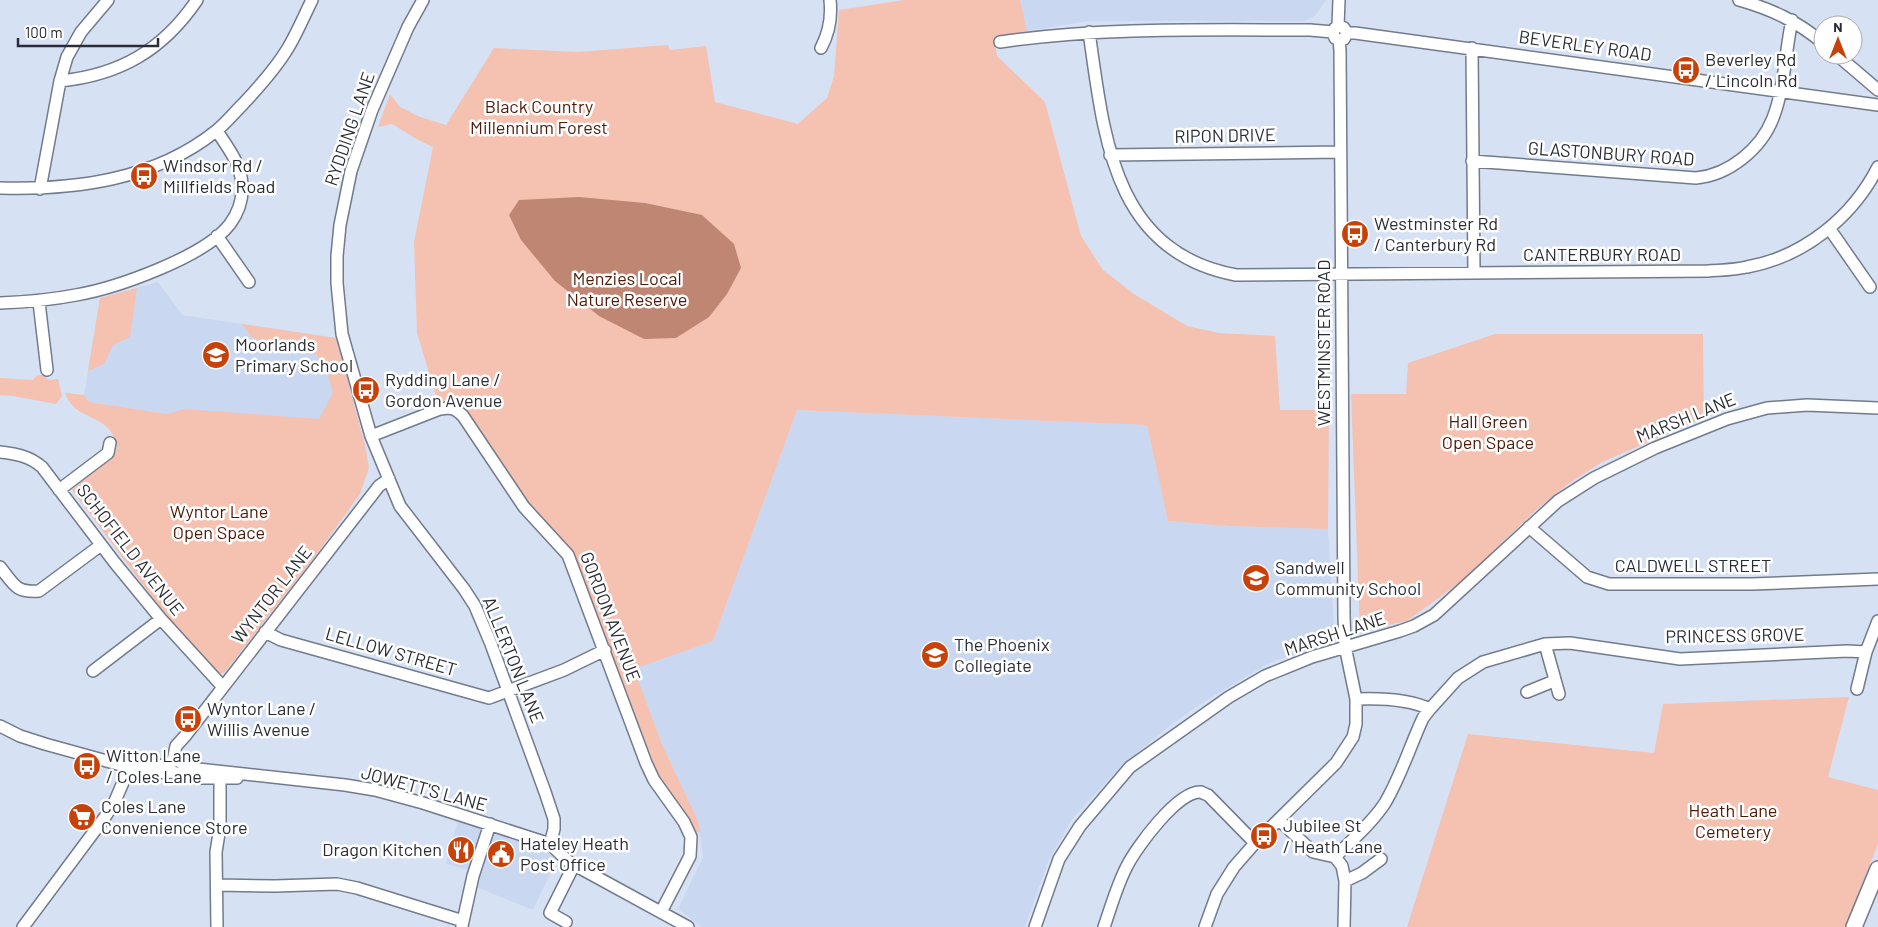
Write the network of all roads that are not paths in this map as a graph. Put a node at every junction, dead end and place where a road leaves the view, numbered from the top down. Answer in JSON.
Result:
{"nodes":[{"id":1,"x":108,"y":0,"type":"edge"},
{"id":2,"x":197,"y":0,"type":"edge"},
{"id":3,"x":312,"y":0,"type":"edge"},
{"id":4,"x":423,"y":0,"type":"edge"},
{"id":5,"x":830,"y":0,"type":"edge"},
{"id":6,"x":1340,"y":0,"type":"edge"},
{"id":7,"x":1739,"y":0,"type":"edge"},
{"id":8,"x":1792,"y":20,"type":"junction"},
{"id":9,"x":1089,"y":32,"type":"junction"},
{"id":10,"x":1339,"y":33,"type":"junction"},
{"id":11,"x":1813,"y":36,"type":"edge"},
{"id":12,"x":1000,"y":42,"type":"dead end"},
{"id":13,"x":821,"y":48,"type":"dead end"},
{"id":14,"x":1472,"y":48,"type":"junction"},
{"id":15,"x":1849,"y":65,"type":"edge"},
{"id":16,"x":60,"y":81,"type":"junction"},
{"id":17,"x":1878,"y":90,"type":"edge"},
{"id":18,"x":1780,"y":91,"type":"junction"},
{"id":19,"x":1878,"y":105,"type":"edge"},
{"id":20,"x":217,"y":130,"type":"junction"},
{"id":21,"x":1340,"y":152,"type":"junction"},
{"id":22,"x":1110,"y":155,"type":"junction"},
{"id":23,"x":1472,"y":161,"type":"junction"},
{"id":24,"x":1878,"y":167,"type":"edge"},
{"id":25,"x":0,"y":188,"type":"edge"},
{"id":26,"x":40,"y":190,"type":"junction"},
{"id":27,"x":1830,"y":228,"type":"junction"},
{"id":28,"x":217,"y":236,"type":"junction"},
{"id":29,"x":1474,"y":273,"type":"junction"},
{"id":30,"x":1341,"y":274,"type":"junction"},
{"id":31,"x":249,"y":282,"type":"dead end"},
{"id":32,"x":1870,"y":287,"type":"dead end"},
{"id":33,"x":39,"y":302,"type":"junction"},
{"id":34,"x":0,"y":303,"type":"edge"},
{"id":35,"x":47,"y":370,"type":"dead end"},
{"id":36,"x":1878,"y":408,"type":"edge"},
{"id":37,"x":371,"y":436,"type":"junction"},
{"id":38,"x":110,"y":443,"type":"dead end"},
{"id":39,"x":0,"y":452,"type":"edge"},
{"id":40,"x":389,"y":479,"type":"junction"},
{"id":41,"x":59,"y":490,"type":"junction"},
{"id":42,"x":1529,"y":527,"type":"junction"},
{"id":43,"x":101,"y":545,"type":"junction"},
{"id":44,"x":0,"y":567,"type":"edge"},
{"id":45,"x":1878,"y":579,"type":"edge"},
{"id":46,"x":161,"y":619,"type":"junction"},
{"id":47,"x":1878,"y":621,"type":"edge"},
{"id":48,"x":265,"y":632,"type":"junction"},
{"id":49,"x":1545,"y":644,"type":"junction"},
{"id":50,"x":1346,"y":646,"type":"junction"},
{"id":51,"x":605,"y":650,"type":"junction"},
{"id":52,"x":1866,"y":652,"type":"junction"},
{"id":53,"x":94,"y":671,"type":"dead end"},
{"id":54,"x":1554,"y":681,"type":"junction"},
{"id":55,"x":223,"y":687,"type":"junction"},
{"id":56,"x":1857,"y":689,"type":"dead end"},
{"id":57,"x":507,"y":691,"type":"junction"},
{"id":58,"x":1526,"y":692,"type":"dead end"},
{"id":59,"x":1559,"y":694,"type":"dead end"},
{"id":60,"x":1356,"y":699,"type":"junction"},
{"id":61,"x":1430,"y":708,"type":"junction"},
{"id":62,"x":0,"y":726,"type":"edge"},
{"id":63,"x":0,"y":734,"type":"edge"},
{"id":64,"x":20,"y":736,"type":"junction"},
{"id":65,"x":116,"y":763,"type":"junction"},
{"id":66,"x":177,"y":766,"type":"junction"},
{"id":67,"x":134,"y":767,"type":"junction"},
{"id":68,"x":205,"y":770,"type":"junction"},
{"id":69,"x":261,"y":777,"type":"junction"},
{"id":70,"x":220,"y":779,"type":"junction"},
{"id":71,"x":119,"y":790,"type":"junction"},
{"id":72,"x":1279,"y":820,"type":"junction"},
{"id":73,"x":490,"y":824,"type":"junction"},
{"id":74,"x":1255,"y":843,"type":"junction"},
{"id":75,"x":550,"y":844,"type":"junction"},
{"id":76,"x":1335,"y":857,"type":"junction"},
{"id":77,"x":1381,"y":859,"type":"dead end"},
{"id":78,"x":572,"y":863,"type":"junction"},
{"id":79,"x":1878,"y":870,"type":"edge"},
{"id":80,"x":1345,"y":881,"type":"junction"},
{"id":81,"x":217,"y":885,"type":"junction"},
{"id":82,"x":661,"y":912,"type":"junction"},
{"id":83,"x":566,"y":922,"type":"dead end"},
{"id":84,"x":462,"y":924,"type":"edge"},
{"id":85,"x":687,"y":926,"type":"edge"},
{"id":86,"x":23,"y":927,"type":"edge"},
{"id":87,"x":217,"y":927,"type":"edge"},
{"id":88,"x":1036,"y":927,"type":"edge"},
{"id":89,"x":1104,"y":927,"type":"edge"},
{"id":90,"x":1204,"y":927,"type":"edge"},
{"id":91,"x":1344,"y":927,"type":"edge"},
{"id":92,"x":1854,"y":927,"type":"edge"}],
"edges":[{"from":1,"to":16,"type":"street"},
{"from":2,"to":16,"type":"street"},
{"from":3,"to":20,"type":"street"},
{"from":4,"to":37,"type":"street","name":"RYDDING LANE"},
{"from":5,"to":13,"type":"street"},
{"from":6,"to":10,"type":"street","name":"WESTMINSTER ROAD"},
{"from":7,"to":8,"type":"street"},
{"from":8,"to":11,"type":"street"},
{"from":8,"to":18,"type":"street","name":"GLASTONBURY ROAD"},
{"from":9,"to":10,"type":"street","name":"BEVERLEY ROAD"},
{"from":9,"to":12,"type":"street","name":"BEVERLEY ROAD"},
{"from":9,"to":22,"type":"street","name":"CANTERBURY ROAD"},
{"from":10,"to":14,"type":"street","name":"BEVERLEY ROAD"},
{"from":10,"to":21,"type":"street","name":"WESTMINSTER ROAD"},
{"from":14,"to":18,"type":"street","name":"BEVERLEY ROAD"},
{"from":14,"to":23,"type":"street"},
{"from":15,"to":17,"type":"street"},
{"from":16,"to":26,"type":"street"},
{"from":18,"to":19,"type":"street","name":"BEVERLEY ROAD"},
{"from":18,"to":23,"type":"street","name":"GLASTONBURY ROAD"},
{"from":20,"to":26,"type":"street"},
{"from":20,"to":28,"type":"street"},
{"from":21,"to":22,"type":"street","name":"RIPON DRIVE"},
{"from":21,"to":30,"type":"street","name":"WESTMINSTER ROAD"},
{"from":22,"to":30,"type":"street","name":"CANTERBURY ROAD"},
{"from":23,"to":29,"type":"street"},
{"from":24,"to":27,"type":"street","name":"CANTERBURY ROAD"},
{"from":25,"to":26,"type":"street"},
{"from":27,"to":29,"type":"street","name":"CANTERBURY ROAD"},
{"from":27,"to":32,"type":"street"},
{"from":28,"to":31,"type":"street"},
{"from":28,"to":33,"type":"street"},
{"from":29,"to":30,"type":"street","name":"CANTERBURY ROAD"},
{"from":30,"to":50,"type":"street","name":"WESTMINSTER ROAD"},
{"from":33,"to":34,"type":"street"},
{"from":33,"to":35,"type":"street"},
{"from":36,"to":42,"type":"street","name":"MARSH LANE"},
{"from":37,"to":40,"type":"street","name":"RYDDING LANE"},
{"from":37,"to":51,"type":"street","name":"GORDON AVENUE"},
{"from":38,"to":41,"type":"street"},
{"from":39,"to":41,"type":"street","name":"SCHOFIELD AVENUE"},
{"from":40,"to":48,"type":"street","name":"WYNTOR LANE"},
{"from":40,"to":57,"type":"street","name":"ALLERTON LANE"},
{"from":41,"to":43,"type":"street","name":"SCHOFIELD AVENUE"},
{"from":42,"to":45,"type":"street","name":"CALDWELL STREET"},
{"from":42,"to":50,"type":"street","name":"MARSH LANE"},
{"from":43,"to":44,"type":"street"},
{"from":43,"to":46,"type":"street","name":"SCHOFIELD AVENUE"},
{"from":46,"to":53,"type":"street"},
{"from":46,"to":55,"type":"street","name":"SCHOFIELD AVENUE"},
{"from":47,"to":52,"type":"street"},
{"from":48,"to":55,"type":"street","name":"WYNTOR LANE"},
{"from":48,"to":57,"type":"street","name":"LELLOW STREET"},
{"from":49,"to":52,"type":"street","name":"PRINCESS GROVE"},
{"from":49,"to":54,"type":"street"},
{"from":49,"to":61,"type":"street","name":"PRINCESS GROVE"},
{"from":50,"to":60,"type":"street","name":"WESTMINSTER ROAD"},
{"from":50,"to":88,"type":"street","name":"MARSH LANE"},
{"from":51,"to":57,"type":"street","name":"LELLOW STREET"},
{"from":51,"to":82,"type":"street","name":"GORDON AVENUE"},
{"from":52,"to":56,"type":"street"},
{"from":54,"to":58,"type":"street"},
{"from":54,"to":59,"type":"street"},
{"from":55,"to":66,"type":"street","name":"WYNTOR LANE"},
{"from":57,"to":75,"type":"street","name":"ALLERTON LANE"},
{"from":60,"to":61,"type":"street"},
{"from":60,"to":72,"type":"street","name":"WESTMINSTER ROAD"},
{"from":61,"to":76,"type":"street","name":"PRINCESS GROVE"},
{"from":62,"to":64,"type":"street"},
{"from":63,"to":64,"type":"street"},
{"from":64,"to":65,"type":"street"},
{"from":65,"to":67,"type":"street"},
{"from":65,"to":71,"type":"street"},
{"from":66,"to":67,"type":"street"},
{"from":66,"to":68,"type":"street","name":"JOWETT'S LANE"},
{"from":66,"to":70,"type":"street","name":"JOWETT'S LANE"},
{"from":67,"to":71,"type":"street"},
{"from":68,"to":69,"type":"street","name":"JOWETT'S LANE"},
{"from":68,"to":70,"type":"street"},
{"from":69,"to":70,"type":"street","name":"JOWETT'S LANE"},
{"from":69,"to":73,"type":"street","name":"JOWETT'S LANE"},
{"from":70,"to":81,"type":"street"},
{"from":71,"to":86,"type":"street"},
{"from":72,"to":74,"type":"street","name":"WESTMINSTER ROAD"},
{"from":72,"to":76,"type":"street"},
{"from":73,"to":75,"type":"street","name":"JOWETT'S LANE"},
{"from":73,"to":84,"type":"street"},
{"from":74,"to":89,"type":"street"},
{"from":74,"to":90,"type":"street","name":"WESTMINSTER ROAD"},
{"from":75,"to":78,"type":"street","name":"JOWETT'S LANE"},
{"from":76,"to":80,"type":"street"},
{"from":77,"to":80,"type":"street"},
{"from":78,"to":82,"type":"street","name":"JOWETT'S LANE"},
{"from":78,"to":83,"type":"street"},
{"from":79,"to":92,"type":"main road"},
{"from":80,"to":91,"type":"street"},
{"from":81,"to":84,"type":"street"},
{"from":81,"to":87,"type":"street"},
{"from":82,"to":85,"type":"street","name":"JOWETT'S LANE"}]}
